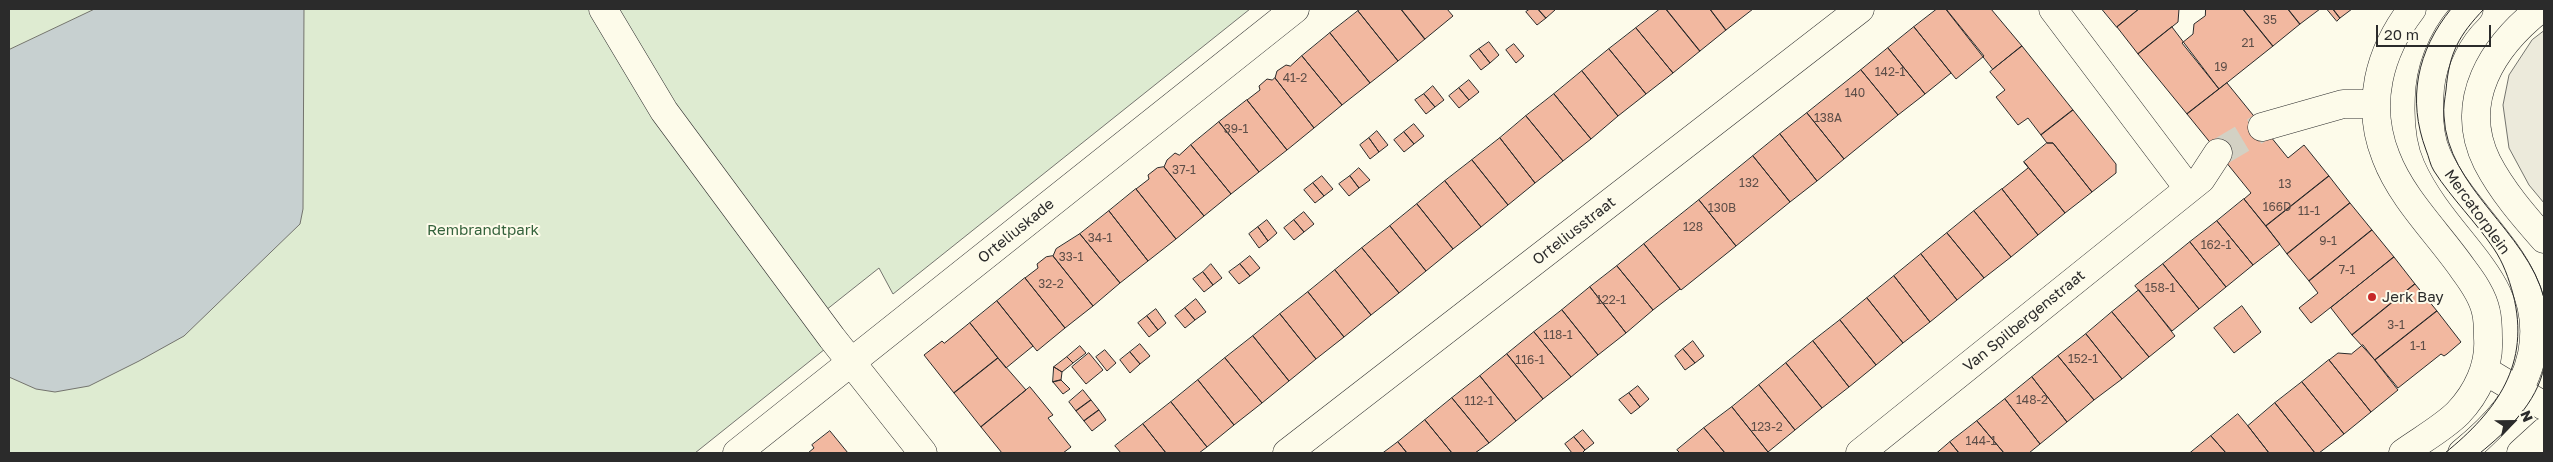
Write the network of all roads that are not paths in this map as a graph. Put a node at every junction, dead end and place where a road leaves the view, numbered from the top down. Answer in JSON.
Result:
{"nodes":[{"id":1,"x":604,"y":9,"type":"edge"},
{"id":2,"x":1295,"y":9,"type":"edge"},
{"id":3,"x":1860,"y":9,"type":"edge"},
{"id":4,"x":2053,"y":9,"type":"edge"},
{"id":5,"x":2412,"y":9,"type":"edge"},
{"id":6,"x":2469,"y":9,"type":"edge"},
{"id":7,"x":2540,"y":9,"type":"edge"},
{"id":8,"x":2375,"y":104,"type":"junction"},
{"id":9,"x":2262,"y":127,"type":"tunnel mouth"},
{"id":10,"x":2218,"y":153,"type":"tunnel mouth"},
{"id":11,"x":2188,"y":188,"type":"junction"},
{"id":12,"x":2544,"y":239,"type":"edge"},
{"id":13,"x":852,"y":362,"type":"junction"},
{"id":14,"x":2484,"y":370,"type":"junction"},
{"id":15,"x":2520,"y":392,"type":"junction"},
{"id":16,"x":2544,"y":406,"type":"edge"},
{"id":17,"x":2544,"y":432,"type":"edge"},
{"id":18,"x":737,"y":453,"type":"edge"},
{"id":19,"x":923,"y":453,"type":"edge"},
{"id":20,"x":1287,"y":453,"type":"edge"},
{"id":21,"x":1860,"y":453,"type":"edge"},
{"id":22,"x":2403,"y":453,"type":"edge"},
{"id":23,"x":2462,"y":453,"type":"edge"},
{"id":24,"x":2521,"y":453,"type":"edge"}],
"edges":[{"from":1,"to":13,"type":"street"},
{"from":2,"to":13,"type":"street","name":"Orteliuskade"},
{"from":3,"to":20,"type":"street","name":"Orteliusstraat"},
{"from":4,"to":11,"type":"street"},
{"from":5,"to":8,"type":"street"},
{"from":6,"to":15,"type":"street","name":"Mercatorplein"},
{"from":7,"to":12,"type":"street"},
{"from":8,"to":9,"type":"street"},
{"from":8,"to":14,"type":"street"},
{"from":10,"to":11,"type":"street","name":"Van Spilbergenstraat"},
{"from":11,"to":21,"type":"street","name":"Van Spilbergenstraat"},
{"from":13,"to":18,"type":"street","name":"Orteliuskade"},
{"from":13,"to":19,"type":"street"},
{"from":14,"to":15,"type":"street"},
{"from":14,"to":22,"type":"street"},
{"from":15,"to":16,"type":"street"},
{"from":15,"to":23,"type":"street","name":"Mercatorplein"},
{"from":17,"to":24,"type":"street"}]}
